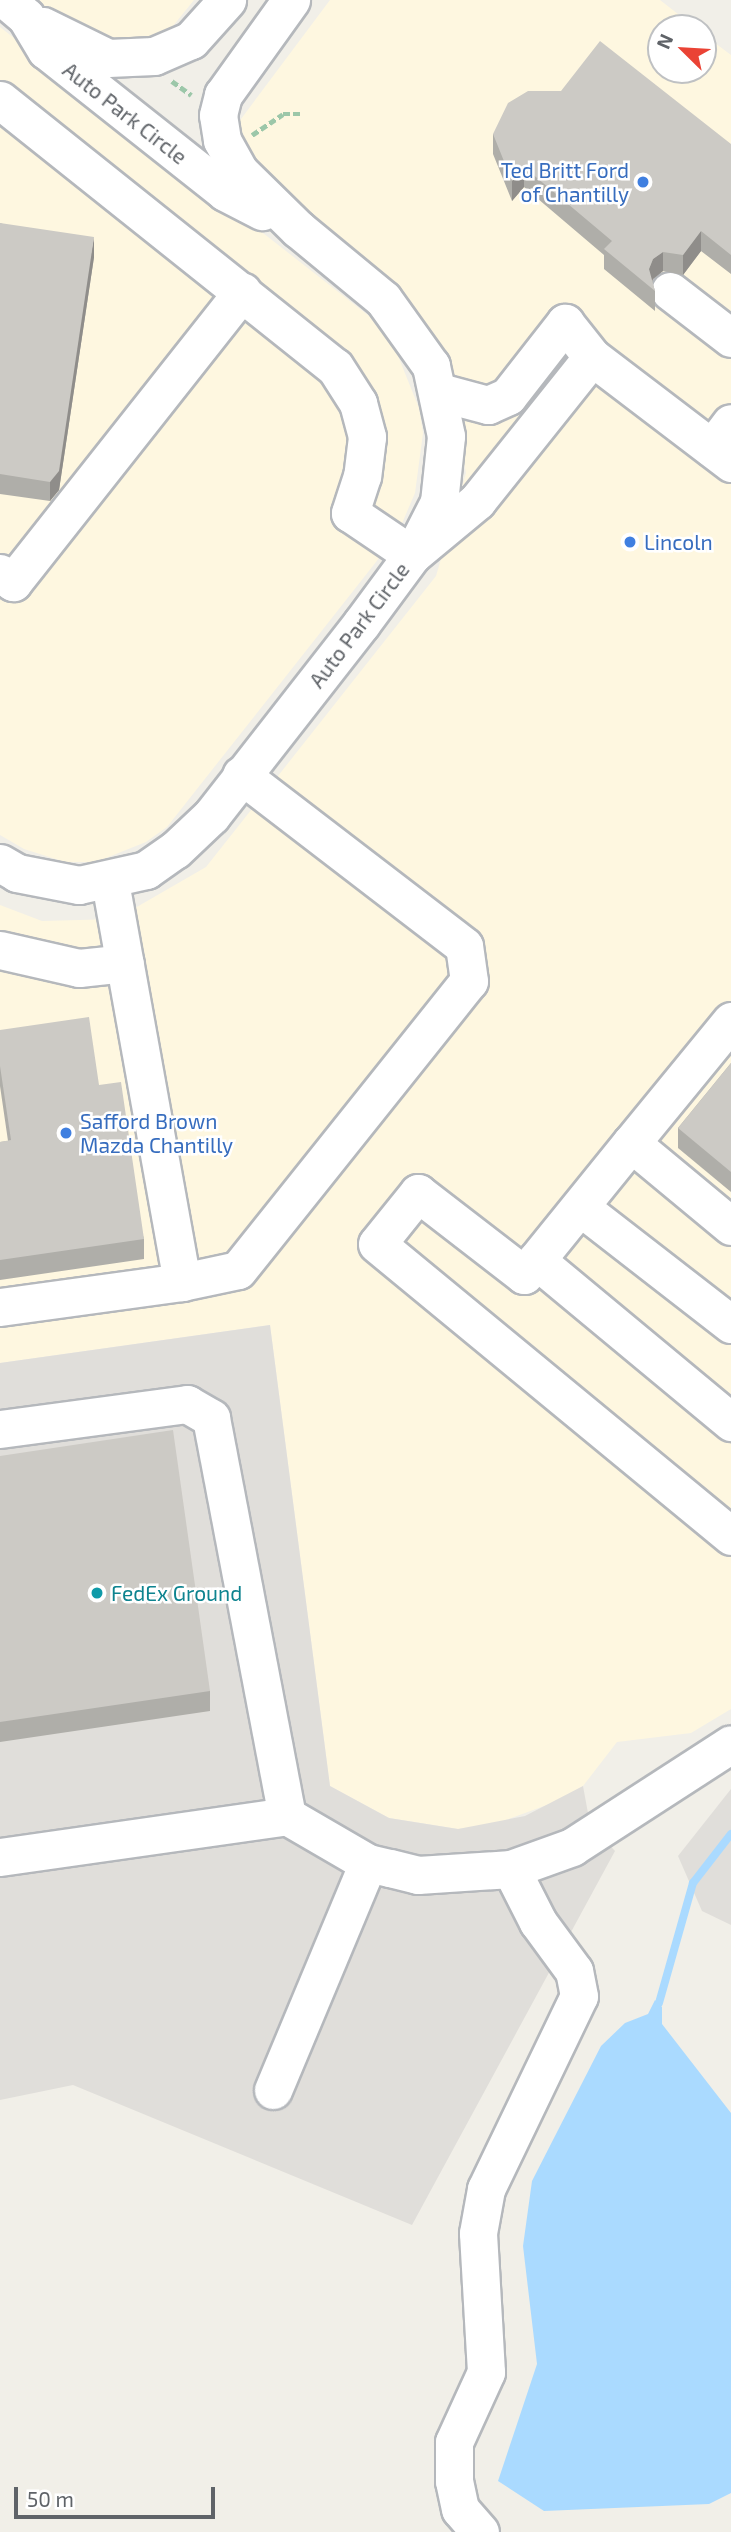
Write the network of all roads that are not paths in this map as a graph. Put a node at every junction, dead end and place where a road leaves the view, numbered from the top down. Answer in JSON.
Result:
{"nodes":[{"id":1,"x":227,"y":0,"type":"edge"},
{"id":2,"x":290,"y":0,"type":"edge"},
{"id":3,"x":16,"y":8,"type":"edge"},
{"id":4,"x":0,"y":100,"type":"edge"},
{"id":5,"x":298,"y":229,"type":"junction"},
{"id":6,"x":670,"y":291,"type":"dead end"},
{"id":7,"x":242,"y":292,"type":"junction"},
{"id":8,"x":731,"y":338,"type":"edge"},
{"id":9,"x":592,"y":357,"type":"junction"},
{"id":10,"x":439,"y":391,"type":"junction"},
{"id":11,"x":724,"y":445,"type":"edge"},
{"id":12,"x":412,"y":555,"type":"junction"},
{"id":13,"x":0,"y":573,"type":"edge"},
{"id":14,"x":241,"y":775,"type":"junction"},
{"id":15,"x":0,"y":863,"type":"edge"},
{"id":16,"x":110,"y":881,"type":"junction"},
{"id":17,"x":0,"y":950,"type":"edge"},
{"id":18,"x":125,"y":963,"type":"junction"},
{"id":19,"x":731,"y":1021,"type":"edge"},
{"id":20,"x":631,"y":1143,"type":"junction"},
{"id":21,"x":580,"y":1206,"type":"junction"},
{"id":22,"x":731,"y":1226,"type":"edge"},
{"id":23,"x":536,"y":1260,"type":"junction"},
{"id":24,"x":182,"y":1282,"type":"junction"},
{"id":25,"x":0,"y":1307,"type":"edge"},
{"id":26,"x":731,"y":1324,"type":"edge"},
{"id":27,"x":731,"y":1422,"type":"edge"},
{"id":28,"x":0,"y":1429,"type":"edge"},
{"id":29,"x":731,"y":1536,"type":"edge"},
{"id":30,"x":731,"y":1744,"type":"edge"},
{"id":31,"x":287,"y":1816,"type":"junction"},
{"id":32,"x":0,"y":1857,"type":"edge"},
{"id":33,"x":368,"y":1863,"type":"junction"},
{"id":34,"x":511,"y":1869,"type":"junction"},
{"id":35,"x":273,"y":2090,"type":"dead end"},
{"id":36,"x":480,"y":2532,"type":"edge"}],
"edges":[{"from":1,"to":3,"type":"street"},
{"from":2,"to":5,"type":"street","name":"Auto Park Circle"},
{"from":3,"to":5,"type":"street","name":"Auto Park Circle"},
{"from":4,"to":7,"type":"street"},
{"from":5,"to":10,"type":"street","name":"Auto Park Circle"},
{"from":6,"to":8,"type":"street"},
{"from":7,"to":12,"type":"street"},
{"from":7,"to":13,"type":"street"},
{"from":9,"to":10,"type":"street"},
{"from":9,"to":11,"type":"street"},
{"from":9,"to":12,"type":"street"},
{"from":10,"to":12,"type":"street","name":"Auto Park Circle"},
{"from":12,"to":14,"type":"street","name":"Auto Park Circle"},
{"from":14,"to":16,"type":"street","name":"Auto Park Circle"},
{"from":14,"to":24,"type":"street"},
{"from":15,"to":16,"type":"street","name":"Auto Park Circle"},
{"from":16,"to":18,"type":"street"},
{"from":17,"to":18,"type":"street"},
{"from":18,"to":24,"type":"street"},
{"from":19,"to":20,"type":"street"},
{"from":20,"to":21,"type":"street"},
{"from":20,"to":22,"type":"street"},
{"from":21,"to":23,"type":"street"},
{"from":21,"to":26,"type":"street"},
{"from":23,"to":27,"type":"street"},
{"from":23,"to":29,"type":"street"},
{"from":24,"to":25,"type":"street"},
{"from":28,"to":31,"type":"street"},
{"from":30,"to":34,"type":"street"},
{"from":31,"to":32,"type":"street"},
{"from":31,"to":33,"type":"street"},
{"from":33,"to":34,"type":"street"},
{"from":33,"to":35,"type":"street"},
{"from":34,"to":36,"type":"street"}]}
